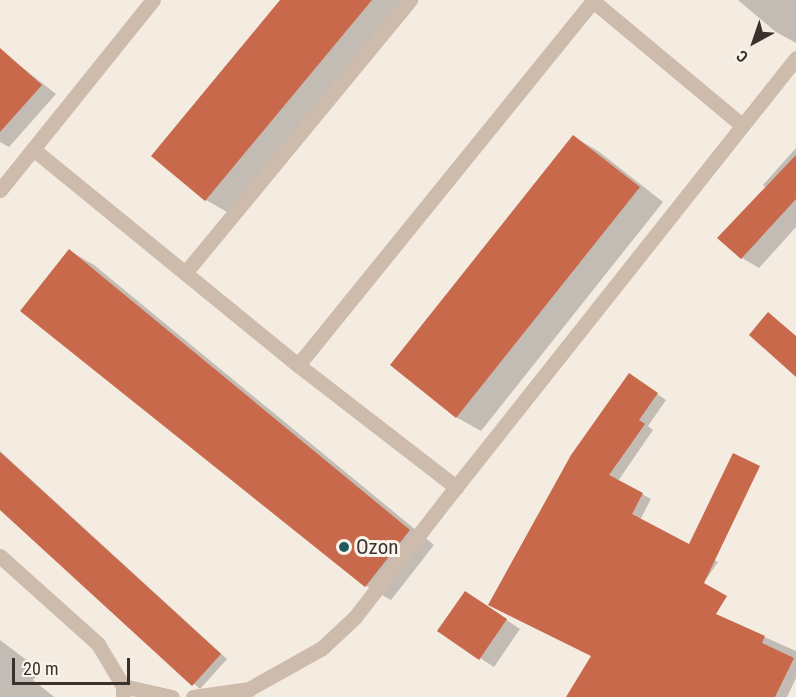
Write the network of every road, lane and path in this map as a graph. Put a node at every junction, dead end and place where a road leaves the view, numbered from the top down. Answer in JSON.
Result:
{"nodes":[{"id":1,"x":153,"y":0,"type":"edge"},
{"id":2,"x":410,"y":0,"type":"edge"},
{"id":3,"x":796,"y":58,"type":"edge"},
{"id":4,"x":742,"y":125,"type":"junction"},
{"id":5,"x":33,"y":149,"type":"junction"},
{"id":6,"x":0,"y":190,"type":"edge"},
{"id":7,"x":185,"y":273,"type":"junction"},
{"id":8,"x":298,"y":365,"type":"junction"},
{"id":9,"x":456,"y":487,"type":"junction"},
{"id":10,"x":0,"y":556,"type":"edge"},
{"id":11,"x":123,"y":691,"type":"edge"},
{"id":12,"x":172,"y":697,"type":"edge"},
{"id":13,"x":193,"y":697,"type":"edge"}],
"edges":[{"from":1,"to":5,"type":"street"},
{"from":2,"to":7,"type":"street"},
{"from":3,"to":4,"type":"street"},
{"from":4,"to":8,"type":"street"},
{"from":4,"to":9,"type":"street"},
{"from":5,"to":6,"type":"street"},
{"from":5,"to":7,"type":"street"},
{"from":7,"to":8,"type":"street"},
{"from":8,"to":9,"type":"street"},
{"from":9,"to":13,"type":"street"},
{"from":10,"to":11,"type":"street"},
{"from":11,"to":12,"type":"street"}]}
